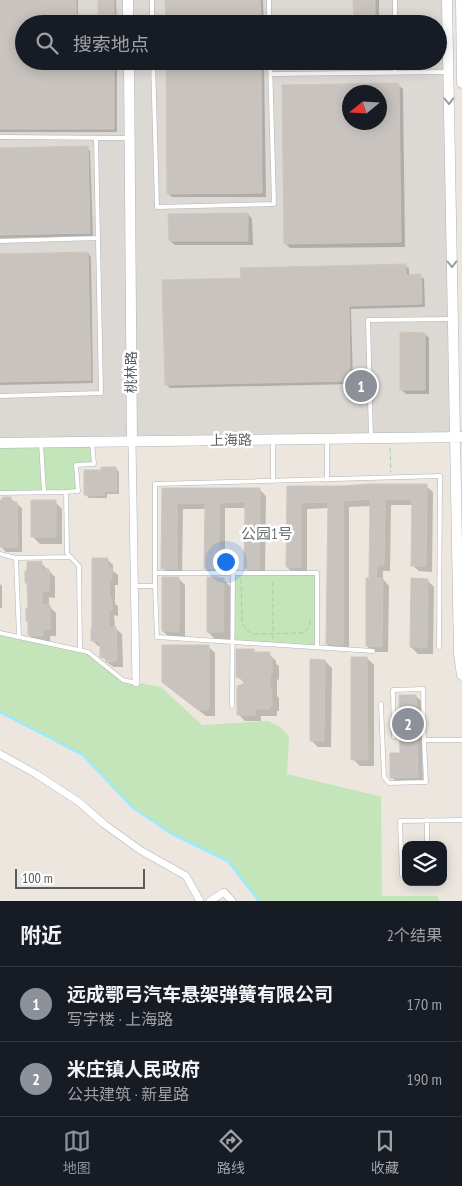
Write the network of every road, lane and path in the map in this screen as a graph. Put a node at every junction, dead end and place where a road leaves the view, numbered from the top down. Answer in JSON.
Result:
{"nodes":[{"id":1,"x":128,"y":0,"type":"edge"},
{"id":2,"x":152,"y":0,"type":"edge"},
{"id":3,"x":269,"y":0,"type":"edge"},
{"id":4,"x":395,"y":0,"type":"edge"},
{"id":5,"x":447,"y":0,"type":"edge"},
{"id":6,"x":461,"y":0,"type":"edge"},
{"id":7,"x":128,"y":15,"type":"edge"},
{"id":8,"x":152,"y":15,"type":"edge"},
{"id":9,"x":270,"y":15,"type":"edge"},
{"id":10,"x":395,"y":15,"type":"edge"},
{"id":11,"x":129,"y":70,"type":"edge"},
{"id":12,"x":153,"y":70,"type":"edge"},
{"id":13,"x":271,"y":70,"type":"edge"},
{"id":14,"x":395,"y":72,"type":"joint"},
{"id":15,"x":448,"y":72,"type":"junction"},
{"id":16,"x":271,"y":74,"type":"junction"},
{"id":17,"x":462,"y":83,"type":"edge"},
{"id":18,"x":0,"y":137,"type":"edge"},
{"id":19,"x":96,"y":138,"type":"junction"},
{"id":20,"x":130,"y":138,"type":"junction"},
{"id":21,"x":98,"y":238,"type":"junction"},
{"id":22,"x":0,"y":241,"type":"edge"},
{"id":23,"x":453,"y":319,"type":"junction"},
{"id":24,"x":0,"y":396,"type":"edge"},
{"id":25,"x":459,"y":437,"type":"edge"},
{"id":26,"x":371,"y":438,"type":"junction"},
{"id":27,"x":390,"y":438,"type":"junction"},
{"id":28,"x":327,"y":439,"type":"junction"},
{"id":29,"x":273,"y":440,"type":"junction"},
{"id":30,"x":92,"y":442,"type":"junction"},
{"id":31,"x":132,"y":442,"type":"junction"},
{"id":32,"x":40,"y":443,"type":"junction"},
{"id":33,"x":0,"y":444,"type":"edge"},
{"id":34,"x":391,"y":478,"type":"junction"},
{"id":35,"x":327,"y":480,"type":"junction"},
{"id":36,"x":273,"y":481,"type":"junction"},
{"id":37,"x":44,"y":492,"type":"junction"},
{"id":38,"x":66,"y":492,"type":"junction"},
{"id":39,"x":0,"y":493,"type":"edge"},
{"id":40,"x":0,"y":554,"type":"edge"},
{"id":41,"x":71,"y":557,"type":"junction"},
{"id":42,"x":16,"y":558,"type":"junction"},
{"id":43,"x":233,"y":573,"type":"junction"},
{"id":44,"x":241,"y":573,"type":"junction"},
{"id":45,"x":273,"y":573,"type":"junction"},
{"id":46,"x":155,"y":574,"type":"junction"},
{"id":47,"x":135,"y":586,"type":"junction"},
{"id":48,"x":155,"y":586,"type":"junction"},
{"id":49,"x":310,"y":619,"type":"dead end"},
{"id":50,"x":0,"y":632,"type":"edge"},
{"id":51,"x":273,"y":634,"type":"junction"},
{"id":52,"x":18,"y":637,"type":"junction"},
{"id":53,"x":232,"y":642,"type":"junction"},
{"id":54,"x":273,"y":644,"type":"junction"},
{"id":55,"x":317,"y":647,"type":"junction"},
{"id":56,"x":438,"y":648,"type":"dead end"},
{"id":57,"x":80,"y":650,"type":"junction"},
{"id":58,"x":373,"y":651,"type":"dead end"},
{"id":59,"x":462,"y":675,"type":"edge"},
{"id":60,"x":136,"y":683,"type":"joint"},
{"id":61,"x":381,"y":704,"type":"dead end"},
{"id":62,"x":232,"y":706,"type":"dead end"},
{"id":63,"x":394,"y":737,"type":"dead end"},
{"id":64,"x":424,"y":740,"type":"junction"},
{"id":65,"x":462,"y":740,"type":"edge"},
{"id":66,"x":0,"y":754,"type":"edge"},
{"id":67,"x":427,"y":820,"type":"junction"},
{"id":68,"x":462,"y":820,"type":"edge"},
{"id":69,"x":427,"y":841,"type":"edge"},
{"id":70,"x":402,"y":875,"type":"edge"},
{"id":71,"x":200,"y":901,"type":"edge"},
{"id":72,"x":210,"y":901,"type":"edge"},
{"id":73,"x":232,"y":901,"type":"edge"}],
"edges":[{"from":1,"to":7,"type":"street"},
{"from":2,"to":8,"type":"lane"},
{"from":3,"to":9,"type":"lane"},
{"from":4,"to":10,"type":"lane"},
{"from":5,"to":15,"type":"street"},
{"from":6,"to":17,"type":"street"},
{"from":11,"to":20,"type":"street","name":"桃林路"},
{"from":12,"to":16,"type":"lane"},
{"from":13,"to":16,"type":"lane"},
{"from":14,"to":15,"type":"lane"},
{"from":14,"to":16,"type":"lane"},
{"from":15,"to":23,"type":"street","one_way":true},
{"from":18,"to":19,"type":"lane"},
{"from":19,"to":20,"type":"lane"},
{"from":19,"to":21,"type":"lane"},
{"from":20,"to":31,"type":"street","name":"桃林路"},
{"from":21,"to":22,"type":"lane"},
{"from":21,"to":24,"type":"lane"},
{"from":23,"to":25,"type":"street"},
{"from":23,"to":26,"type":"lane"},
{"from":25,"to":27,"type":"street","name":"上海路"},
{"from":25,"to":59,"type":"street"},
{"from":26,"to":27,"type":"street","name":"上海路"},
{"from":26,"to":28,"type":"street","name":"上海路"},
{"from":27,"to":34,"type":"path"},
{"from":28,"to":29,"type":"street","name":"上海路"},
{"from":28,"to":35,"type":"lane"},
{"from":29,"to":31,"type":"street","name":"上海路"},
{"from":29,"to":36,"type":"lane"},
{"from":30,"to":31,"type":"street","name":"上海路"},
{"from":30,"to":32,"type":"street","name":"上海路"},
{"from":30,"to":38,"type":"lane"},
{"from":31,"to":47,"type":"street","name":"桃林路"},
{"from":32,"to":33,"type":"street","name":"上海路"},
{"from":32,"to":37,"type":"lane"},
{"from":34,"to":35,"type":"lane"},
{"from":34,"to":56,"type":"lane"},
{"from":35,"to":36,"type":"lane"},
{"from":36,"to":46,"type":"lane"},
{"from":37,"to":38,"type":"lane"},
{"from":37,"to":39,"type":"lane"},
{"from":38,"to":41,"type":"lane"},
{"from":40,"to":42,"type":"lane"},
{"from":41,"to":42,"type":"lane"},
{"from":41,"to":57,"type":"lane"},
{"from":42,"to":52,"type":"lane"},
{"from":43,"to":44,"type":"lane"},
{"from":43,"to":46,"type":"lane"},
{"from":43,"to":53,"type":"lane"},
{"from":44,"to":45,"type":"lane"},
{"from":44,"to":51,"type":"path"},
{"from":45,"to":51,"type":"path"},
{"from":45,"to":55,"type":"lane"},
{"from":46,"to":48,"type":"lane"},
{"from":47,"to":48,"type":"lane"},
{"from":47,"to":60,"type":"street","name":"桃林路"},
{"from":48,"to":53,"type":"lane"},
{"from":49,"to":51,"type":"path"},
{"from":50,"to":52,"type":"lane"},
{"from":51,"to":54,"type":"path"},
{"from":52,"to":57,"type":"lane"},
{"from":53,"to":54,"type":"lane"},
{"from":53,"to":62,"type":"lane"},
{"from":54,"to":55,"type":"lane"},
{"from":55,"to":58,"type":"lane"},
{"from":57,"to":60,"type":"lane"},
{"from":61,"to":64,"type":"lane"},
{"from":63,"to":64,"type":"lane"},
{"from":64,"to":65,"type":"lane"},
{"from":66,"to":71,"type":"street"},
{"from":67,"to":68,"type":"lane"},
{"from":67,"to":69,"type":"lane"},
{"from":67,"to":70,"type":"lane"},
{"from":72,"to":73,"type":"street"}]}
